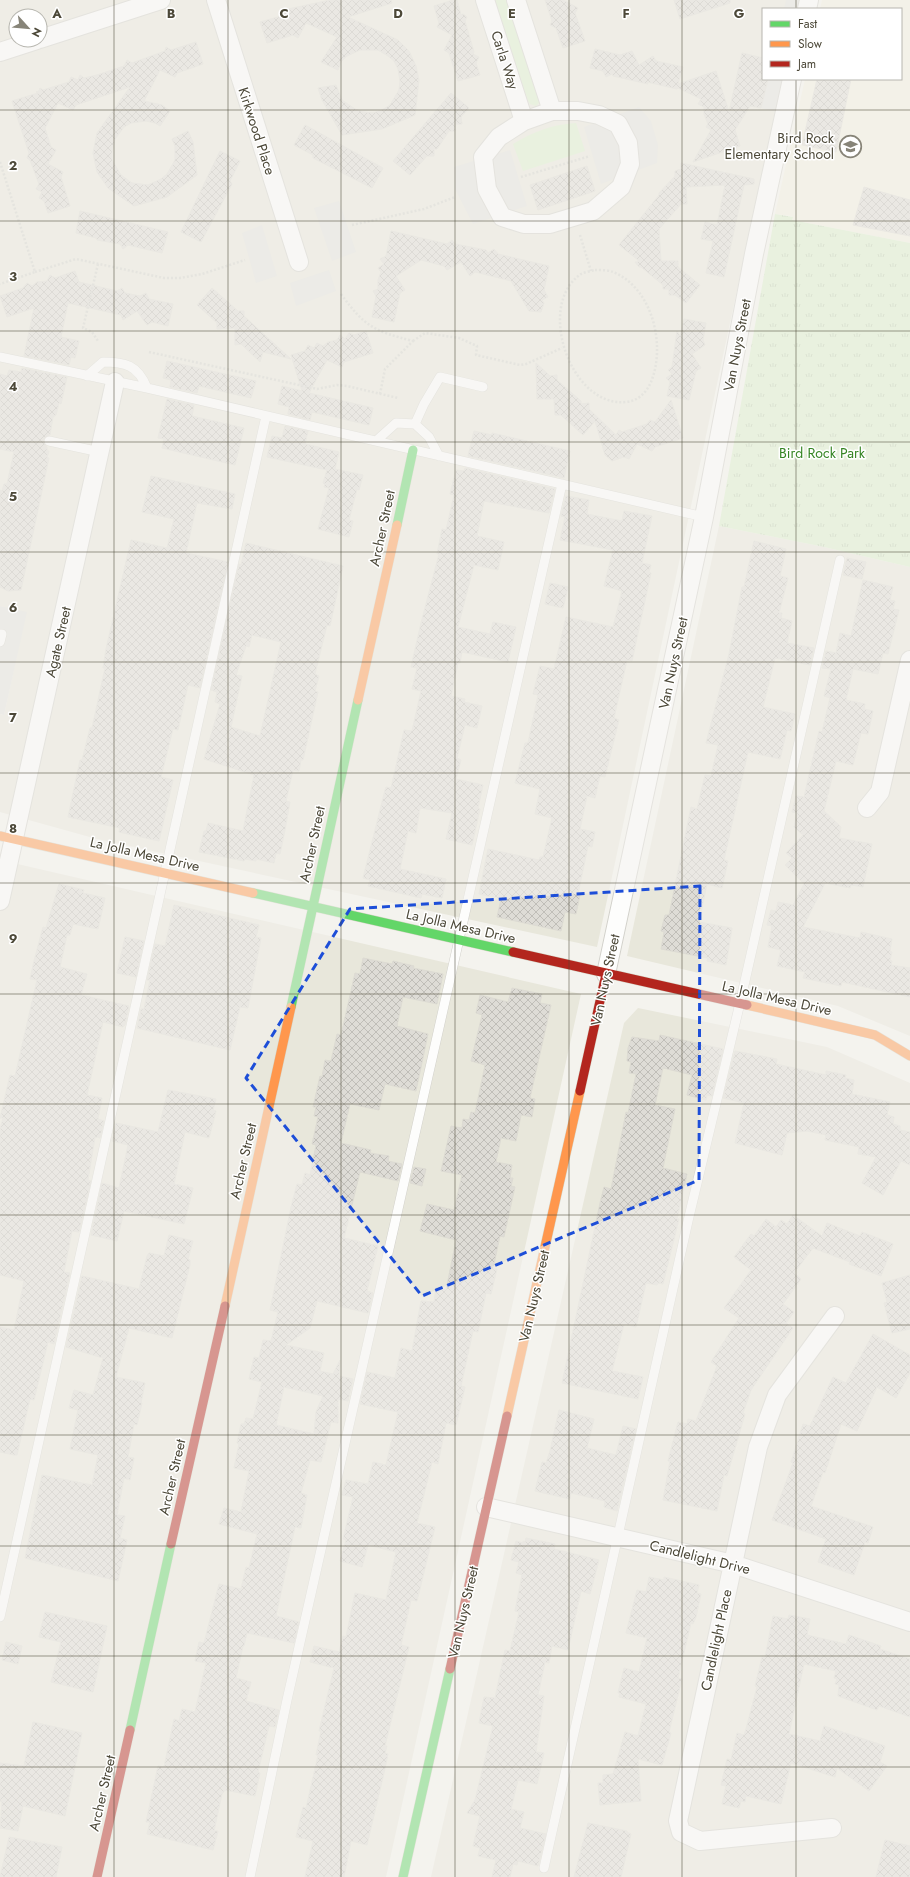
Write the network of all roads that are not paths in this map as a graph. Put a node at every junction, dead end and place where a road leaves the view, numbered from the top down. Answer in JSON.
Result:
{"nodes":[{"id":1,"x":161,"y":0,"type":"edge"},
{"id":2,"x":216,"y":0,"type":"edge"},
{"id":3,"x":485,"y":0,"type":"edge"},
{"id":4,"x":516,"y":0,"type":"edge"},
{"id":5,"x":48,"y":37,"type":"edge"},
{"id":6,"x":13,"y":48,"type":"edge"},
{"id":7,"x":0,"y":52,"type":"edge"},
{"id":8,"x":792,"y":80,"type":"edge"},
{"id":9,"x":552,"y":111,"type":"junction"},
{"id":10,"x":524,"y":121,"type":"junction"},
{"id":11,"x":299,"y":262,"type":"dead end"},
{"id":12,"x":0,"y":357,"type":"edge"},
{"id":13,"x":87,"y":376,"type":"junction"},
{"id":14,"x":115,"y":382,"type":"junction"},
{"id":15,"x":483,"y":387,"type":"dead end"},
{"id":16,"x":147,"y":388,"type":"junction"},
{"id":17,"x":266,"y":416,"type":"junction"},
{"id":18,"x":415,"y":424,"type":"junction"},
{"id":19,"x":49,"y":441,"type":"dead end"},
{"id":20,"x":376,"y":441,"type":"junction"},
{"id":21,"x":413,"y":450,"type":"junction"},
{"id":22,"x":100,"y":452,"type":"junction"},
{"id":23,"x":439,"y":456,"type":"junction"},
{"id":24,"x":562,"y":484,"type":"junction"},
{"id":25,"x":704,"y":517,"type":"junction"},
{"id":26,"x":840,"y":560,"type":"dead end"},
{"id":27,"x":0,"y":634,"type":"edge"},
{"id":28,"x":0,"y":642,"type":"edge"},
{"id":29,"x":910,"y":660,"type":"edge"},
{"id":30,"x":867,"y":808,"type":"dead end"},
{"id":31,"x":7,"y":838,"type":"edge"},
{"id":32,"x":164,"y":873,"type":"junction"},
{"id":33,"x":0,"y":902,"type":"edge"},
{"id":34,"x":313,"y":907,"type":"junction"},
{"id":35,"x":460,"y":939,"type":"junction"},
{"id":36,"x":606,"y":974,"type":"junction"},
{"id":37,"x":740,"y":1003,"type":"junction"},
{"id":38,"x":910,"y":1056,"type":"edge"},
{"id":39,"x":835,"y":1316,"type":"dead end"},
{"id":40,"x":486,"y":1507,"type":"junction"},
{"id":41,"x":618,"y":1537,"type":"junction"},
{"id":42,"x":733,"y":1564,"type":"junction"},
{"id":43,"x":0,"y":1617,"type":"edge"},
{"id":44,"x":910,"y":1622,"type":"edge"},
{"id":45,"x":832,"y":1828,"type":"dead end"},
{"id":46,"x":544,"y":1868,"type":"dead end"},
{"id":47,"x":97,"y":1877,"type":"edge"},
{"id":48,"x":250,"y":1877,"type":"edge"},
{"id":49,"x":403,"y":1877,"type":"edge"}],
"edges":[{"from":1,"to":5,"type":"street"},
{"from":2,"to":11,"type":"street","name":"Kirkwood Place"},
{"from":3,"to":10,"type":"street","name":"Carla Way"},
{"from":4,"to":9,"type":"street","name":"Carla Way"},
{"from":6,"to":7,"type":"street"},
{"from":8,"to":25,"type":"street","name":"Van Nuys Street"},
{"from":9,"to":10,"type":"street"},
{"from":9,"to":10,"type":"street"},
{"from":12,"to":13,"type":"lane"},
{"from":13,"to":14,"type":"lane"},
{"from":13,"to":16,"type":"lane"},
{"from":14,"to":16,"type":"lane"},
{"from":14,"to":22,"type":"street","name":"Agate Street"},
{"from":15,"to":18,"type":"lane"},
{"from":16,"to":17,"type":"lane"},
{"from":17,"to":20,"type":"lane"},
{"from":17,"to":32,"type":"lane"},
{"from":18,"to":20,"type":"lane"},
{"from":18,"to":23,"type":"lane"},
{"from":19,"to":22,"type":"lane"},
{"from":20,"to":21,"type":"lane"},
{"from":21,"to":23,"type":"lane"},
{"from":21,"to":34,"type":"street","name":"Archer Street"},
{"from":22,"to":31,"type":"street","name":"Agate Street"},
{"from":23,"to":24,"type":"lane"},
{"from":24,"to":25,"type":"lane"},
{"from":24,"to":35,"type":"lane"},
{"from":25,"to":36,"type":"street","name":"Van Nuys Street"},
{"from":26,"to":37,"type":"lane"},
{"from":27,"to":28,"type":"lane"},
{"from":29,"to":30,"type":"street"},
{"from":31,"to":32,"type":"street","name":"La Jolla Mesa Drive"},
{"from":31,"to":33,"type":"street","name":"Agate Street"},
{"from":32,"to":34,"type":"street","name":"La Jolla Mesa Drive"},
{"from":32,"to":43,"type":"lane"},
{"from":34,"to":35,"type":"street","name":"La Jolla Mesa Drive"},
{"from":34,"to":47,"type":"street","name":"Archer Street"},
{"from":35,"to":36,"type":"street","name":"La Jolla Mesa Drive"},
{"from":35,"to":48,"type":"lane"},
{"from":36,"to":37,"type":"street","name":"La Jolla Mesa Drive"},
{"from":36,"to":40,"type":"street","name":"Van Nuys Street"},
{"from":37,"to":38,"type":"street","name":"La Jolla Mesa Drive"},
{"from":37,"to":41,"type":"lane"},
{"from":39,"to":42,"type":"street","name":"Candlelight Place"},
{"from":40,"to":41,"type":"street","name":"Candlelight Drive"},
{"from":40,"to":49,"type":"street","name":"Van Nuys Street"},
{"from":41,"to":42,"type":"street","name":"Candlelight Drive"},
{"from":41,"to":46,"type":"lane"},
{"from":42,"to":44,"type":"street","name":"Candlelight Drive"},
{"from":42,"to":45,"type":"street","name":"Candlelight Place"}]}
